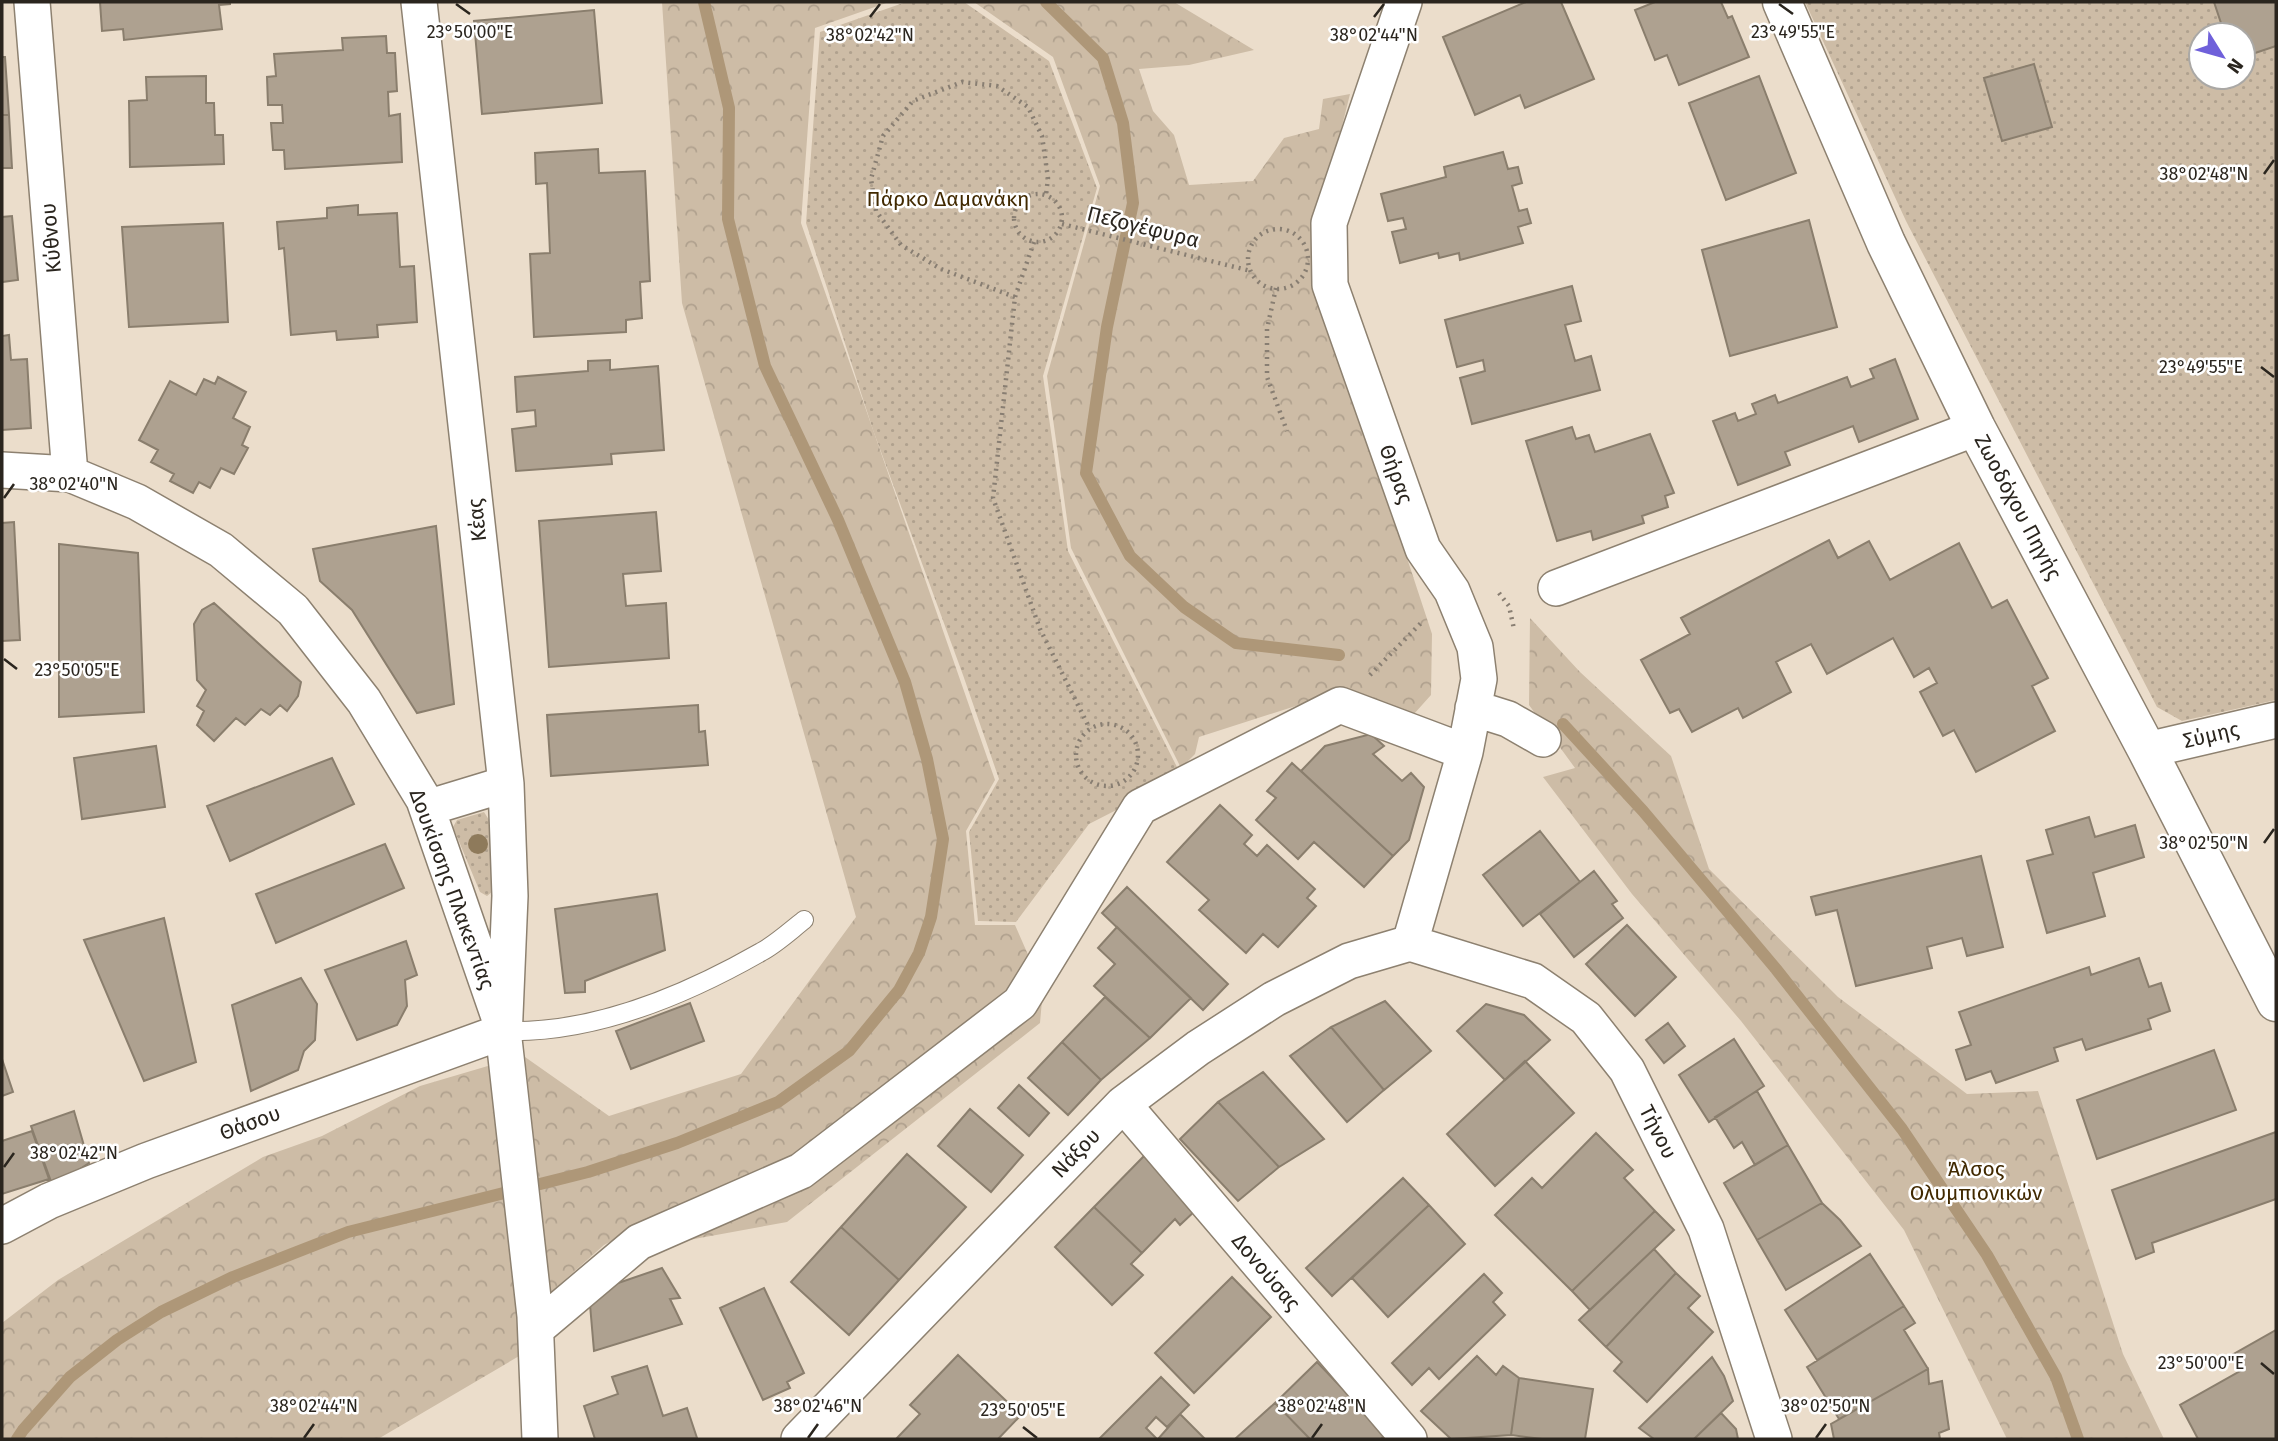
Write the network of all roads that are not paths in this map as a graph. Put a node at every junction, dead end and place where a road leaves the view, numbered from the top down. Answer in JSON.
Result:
{"nodes":[{"id":1,"x":33,"y":2,"type":"edge"},
{"id":2,"x":419,"y":2,"type":"edge"},
{"id":3,"x":1404,"y":2,"type":"edge"},
{"id":4,"x":1782,"y":2,"type":"edge"},
{"id":5,"x":1976,"y":428,"type":"junction"},
{"id":6,"x":2,"y":470,"type":"edge"},
{"id":7,"x":70,"y":474,"type":"junction"},
{"id":8,"x":1556,"y":588,"type":"dead end"},
{"id":9,"x":1473,"y":708,"type":"junction"},
{"id":10,"x":2276,"y":720,"type":"edge"},
{"id":11,"x":1543,"y":739,"type":"dead end"},
{"id":12,"x":2147,"y":750,"type":"junction"},
{"id":13,"x":1465,"y":752,"type":"junction"},
{"id":14,"x":506,"y":784,"type":"junction"},
{"id":15,"x":427,"y":808,"type":"junction"},
{"id":16,"x":804,"y":920,"type":"dead end"},
{"id":17,"x":1409,"y":943,"type":"junction"},
{"id":18,"x":2276,"y":1002,"type":"edge"},
{"id":19,"x":504,"y":1035,"type":"junction"},
{"id":20,"x":1124,"y":1104,"type":"junction"},
{"id":21,"x":2,"y":1226,"type":"edge"},
{"id":22,"x":535,"y":1322,"type":"junction"},
{"id":23,"x":540,"y":1439,"type":"edge"},
{"id":24,"x":799,"y":1439,"type":"edge"},
{"id":25,"x":1409,"y":1439,"type":"edge"},
{"id":26,"x":1774,"y":1439,"type":"edge"}],
"edges":[{"from":1,"to":7,"type":"street","name":"Κύθνου"},
{"from":2,"to":14,"type":"street","name":"Κέας"},
{"from":3,"to":9,"type":"street","name":"Θήρας"},
{"from":4,"to":5,"type":"street","name":"Ζωοδόχου Πηγής"},
{"from":5,"to":8,"type":"street"},
{"from":5,"to":12,"type":"street","name":"Ζωοδόχου Πηγής"},
{"from":6,"to":7,"type":"street","name":"Δουκίσσης Πλακεντίας"},
{"from":7,"to":15,"type":"street","name":"Δουκίσσης Πλακεντίας"},
{"from":9,"to":11,"type":"street"},
{"from":9,"to":13,"type":"street","name":"Θήρας"},
{"from":10,"to":12,"type":"street","name":"Σύμης"},
{"from":12,"to":18,"type":"street","name":"Ζωοδόχου Πηγής"},
{"from":13,"to":17,"type":"street","name":"Θήρας"},
{"from":13,"to":22,"type":"street"},
{"from":14,"to":15,"type":"street"},
{"from":14,"to":19,"type":"street","name":"Κέας"},
{"from":15,"to":19,"type":"street","name":"Δουκίσσης Πλακεντίας"},
{"from":16,"to":19,"type":"lane"},
{"from":17,"to":20,"type":"street","name":"Νάξου"},
{"from":17,"to":26,"type":"street","name":"Τήνου"},
{"from":19,"to":21,"type":"street","name":"Θάσου"},
{"from":19,"to":22,"type":"street"},
{"from":20,"to":24,"type":"street","name":"Νάξου"},
{"from":20,"to":25,"type":"street","name":"Δονούσας"},
{"from":22,"to":23,"type":"street"}]}
